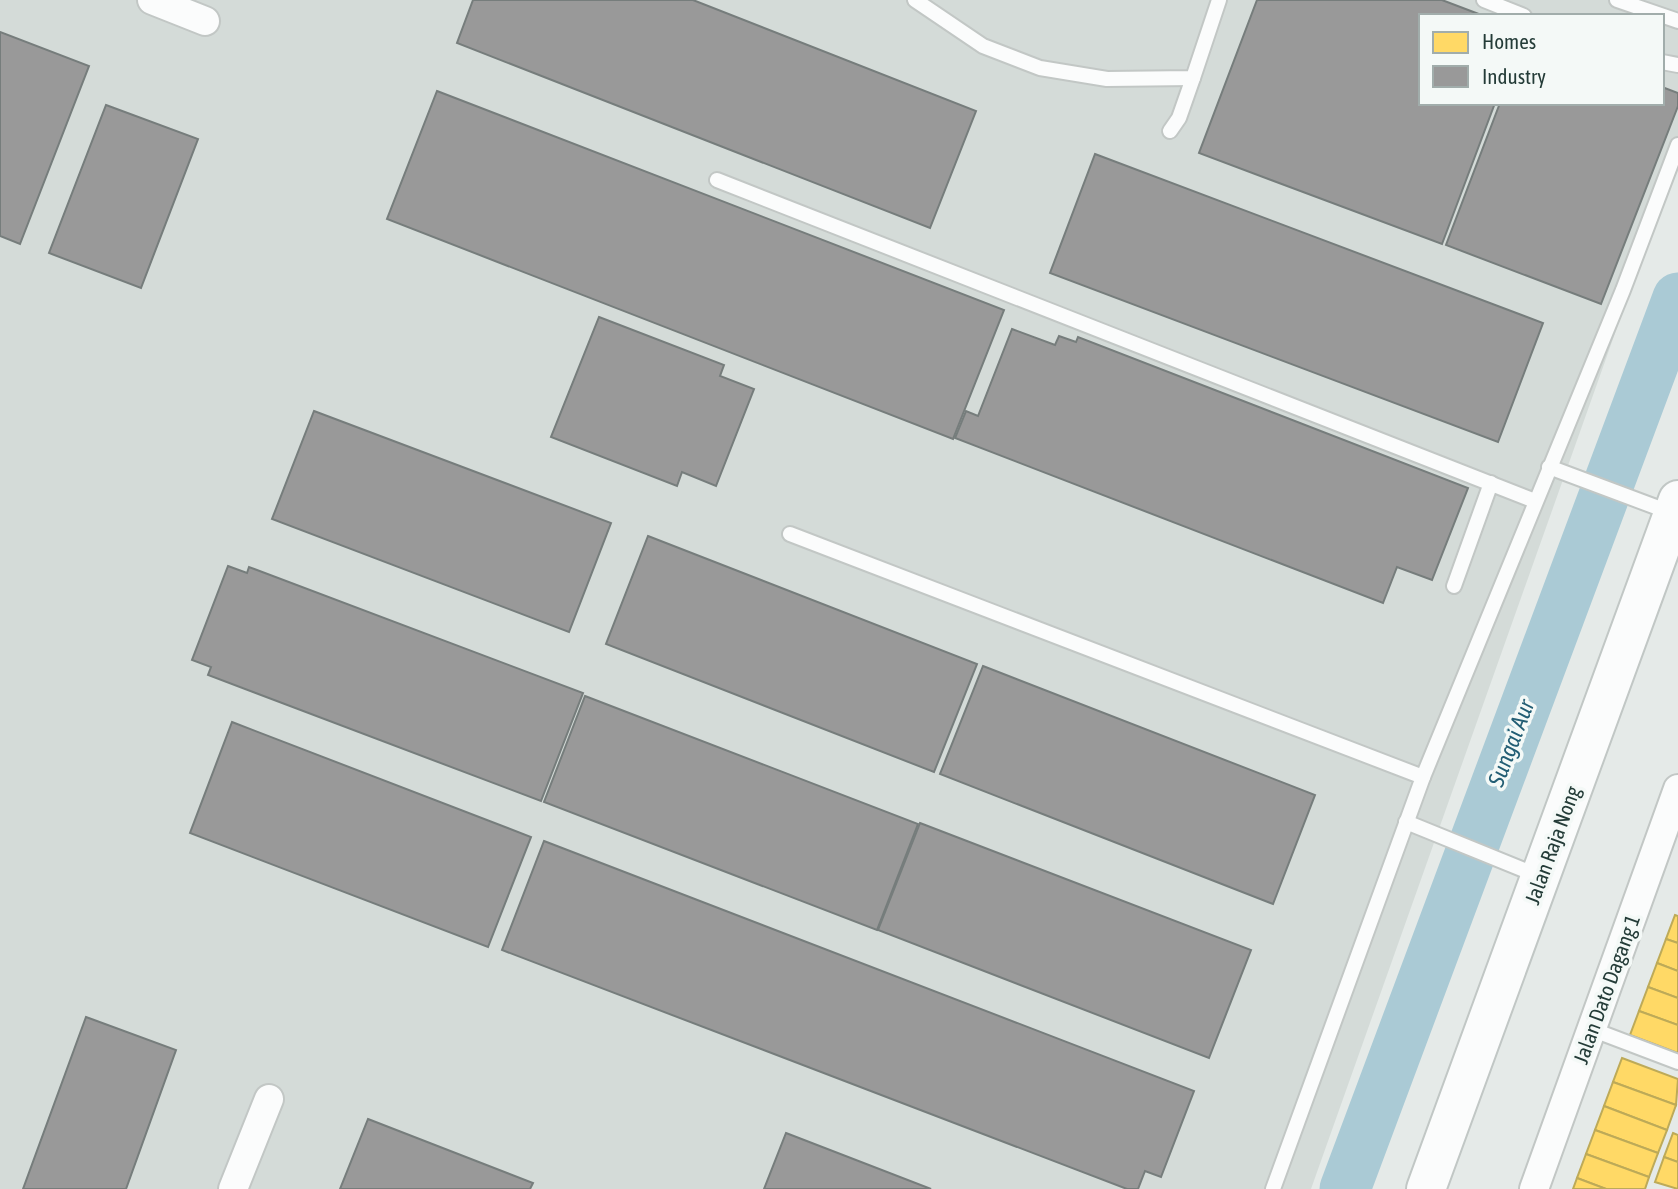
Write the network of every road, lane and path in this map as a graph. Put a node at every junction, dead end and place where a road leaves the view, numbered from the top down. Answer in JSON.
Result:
{"nodes":[{"id":1,"x":152,"y":0,"type":"edge"},
{"id":2,"x":915,"y":0,"type":"edge"},
{"id":3,"x":1219,"y":0,"type":"edge"},
{"id":4,"x":1485,"y":0,"type":"edge"},
{"id":5,"x":1617,"y":0,"type":"edge"},
{"id":6,"x":1519,"y":14,"type":"edge"},
{"id":7,"x":1658,"y":14,"type":"edge"},
{"id":8,"x":205,"y":20,"type":"dead end"},
{"id":9,"x":1194,"y":78,"type":"junction"},
{"id":10,"x":1170,"y":131,"type":"dead end"},
{"id":11,"x":1678,"y":145,"type":"edge"},
{"id":12,"x":717,"y":180,"type":"dead end"},
{"id":13,"x":1549,"y":467,"type":"junction"},
{"id":14,"x":1491,"y":483,"type":"junction"},
{"id":15,"x":1535,"y":500,"type":"junction"},
{"id":16,"x":1676,"y":507,"type":"edge"},
{"id":17,"x":790,"y":534,"type":"dead end"},
{"id":18,"x":1454,"y":586,"type":"dead end"},
{"id":19,"x":1423,"y":777,"type":"junction"},
{"id":20,"x":1678,"y":789,"type":"edge"},
{"id":21,"x":1406,"y":822,"type":"junction"},
{"id":22,"x":1540,"y":876,"type":"junction"},
{"id":23,"x":1591,"y":1029,"type":"junction"},
{"id":24,"x":1678,"y":1062,"type":"edge"},
{"id":25,"x":269,"y":1098,"type":"dead end"},
{"id":26,"x":233,"y":1189,"type":"edge"},
{"id":27,"x":1273,"y":1189,"type":"edge"},
{"id":28,"x":1426,"y":1189,"type":"edge"},
{"id":29,"x":1534,"y":1189,"type":"edge"}],
"edges":[{"from":1,"to":8,"type":"street"},
{"from":2,"to":9,"type":"lane"},
{"from":3,"to":9,"type":"lane"},
{"from":4,"to":6,"type":"lane"},
{"from":5,"to":7,"type":"lane"},
{"from":9,"to":10,"type":"lane"},
{"from":11,"to":13,"type":"lane"},
{"from":12,"to":14,"type":"lane"},
{"from":13,"to":15,"type":"lane"},
{"from":13,"to":16,"type":"lane"},
{"from":14,"to":15,"type":"lane"},
{"from":14,"to":18,"type":"lane"},
{"from":15,"to":19,"type":"lane"},
{"from":16,"to":22,"type":"main road","name":"Jalan Raja Nong"},
{"from":17,"to":19,"type":"lane"},
{"from":19,"to":21,"type":"lane"},
{"from":20,"to":23,"type":"street","name":"Jalan Dato Dagang 1"},
{"from":21,"to":22,"type":"lane"},
{"from":21,"to":27,"type":"lane"},
{"from":22,"to":28,"type":"main road","name":"Jalan Raja Nong"},
{"from":23,"to":24,"type":"lane"},
{"from":23,"to":29,"type":"street","name":"Jalan Dato Dagang 1"},
{"from":25,"to":26,"type":"street"}]}
